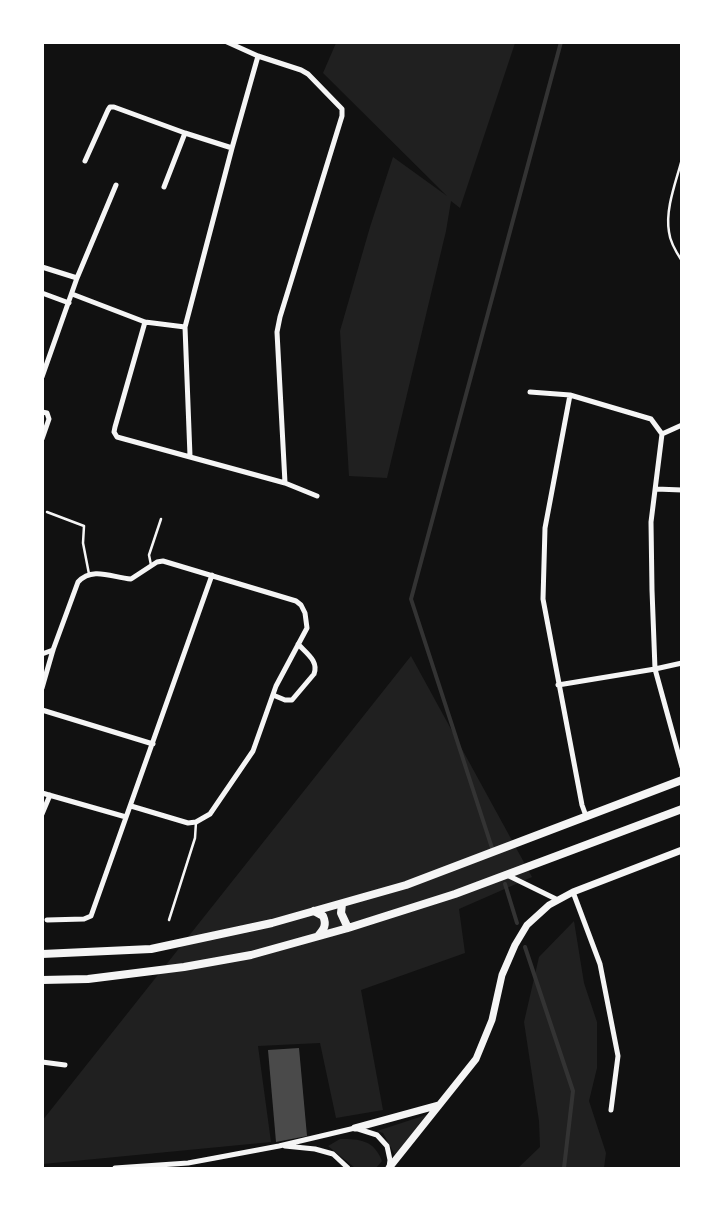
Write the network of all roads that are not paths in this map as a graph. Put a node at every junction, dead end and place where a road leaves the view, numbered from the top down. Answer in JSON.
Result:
{"nodes":[{"id":1,"x":227,"y":42,"type":"edge"},
{"id":2,"x":258,"y":56,"type":"junction"},
{"id":3,"x":185,"y":133,"type":"junction"},
{"id":4,"x":232,"y":148,"type":"junction"},
{"id":5,"x":682,"y":159,"type":"edge"},
{"id":6,"x":85,"y":161,"type":"dead end"},
{"id":7,"x":116,"y":185,"type":"dead end"},
{"id":8,"x":164,"y":187,"type":"dead end"},
{"id":9,"x":682,"y":261,"type":"edge"},
{"id":10,"x":42,"y":267,"type":"edge"},
{"id":11,"x":77,"y":278,"type":"junction"},
{"id":12,"x":42,"y":293,"type":"edge"},
{"id":13,"x":72,"y":294,"type":"junction"},
{"id":14,"x":69,"y":302,"type":"junction"},
{"id":15,"x":145,"y":322,"type":"junction"},
{"id":16,"x":185,"y":327,"type":"junction"},
{"id":17,"x":42,"y":377,"type":"edge"},
{"id":18,"x":530,"y":392,"type":"dead end"},
{"id":19,"x":570,"y":395,"type":"junction"},
{"id":20,"x":42,"y":412,"type":"edge"},
{"id":21,"x":682,"y":425,"type":"edge"},
{"id":22,"x":662,"y":434,"type":"junction"},
{"id":23,"x":42,"y":439,"type":"edge"},
{"id":24,"x":190,"y":456,"type":"junction"},
{"id":25,"x":285,"y":484,"type":"junction"},
{"id":26,"x":656,"y":488,"type":"junction"},
{"id":27,"x":682,"y":490,"type":"edge"},
{"id":28,"x":317,"y":496,"type":"dead end"},
{"id":29,"x":47,"y":512,"type":"dead end"},
{"id":30,"x":161,"y":519,"type":"dead end"},
{"id":31,"x":152,"y":566,"type":"junction"},
{"id":32,"x":88,"y":574,"type":"junction"},
{"id":33,"x":212,"y":575,"type":"junction"},
{"id":34,"x":298,"y":644,"type":"junction"},
{"id":35,"x":53,"y":650,"type":"junction"},
{"id":36,"x":42,"y":654,"type":"edge"},
{"id":37,"x":682,"y":663,"type":"edge"},
{"id":38,"x":655,"y":669,"type":"junction"},
{"id":39,"x":558,"y":685,"type":"junction"},
{"id":40,"x":42,"y":688,"type":"edge"},
{"id":41,"x":273,"y":695,"type":"junction"},
{"id":42,"x":42,"y":710,"type":"edge"},
{"id":43,"x":153,"y":744,"type":"junction"},
{"id":44,"x":682,"y":767,"type":"edge"},
{"id":45,"x":682,"y":780,"type":"edge"},
{"id":46,"x":42,"y":793,"type":"edge"},
{"id":47,"x":50,"y":795,"type":"junction"},
{"id":48,"x":131,"y":806,"type":"junction"},
{"id":49,"x":682,"y":809,"type":"edge"},
{"id":50,"x":42,"y":814,"type":"edge"},
{"id":51,"x":586,"y":816,"type":"junction"},
{"id":52,"x":126,"y":817,"type":"junction"},
{"id":53,"x":196,"y":822,"type":"junction"},
{"id":54,"x":682,"y":850,"type":"edge"},
{"id":55,"x":507,"y":875,"type":"junction"},
{"id":56,"x":573,"y":892,"type":"junction"},
{"id":57,"x":558,"y":900,"type":"junction"},
{"id":58,"x":342,"y":904,"type":"junction"},
{"id":59,"x":314,"y":911,"type":"junction"},
{"id":60,"x":44,"y":920,"type":"edge"},
{"id":61,"x":169,"y":920,"type":"dead end"},
{"id":62,"x":348,"y":928,"type":"junction"},
{"id":63,"x":318,"y":936,"type":"junction"},
{"id":64,"x":42,"y":954,"type":"edge"},
{"id":65,"x":42,"y":980,"type":"edge"},
{"id":66,"x":42,"y":1062,"type":"edge"},
{"id":67,"x":65,"y":1065,"type":"dead end"},
{"id":68,"x":439,"y":1105,"type":"junction"},
{"id":69,"x":611,"y":1110,"type":"dead end"},
{"id":70,"x":355,"y":1128,"type":"junction"},
{"id":71,"x":279,"y":1146,"type":"junction"},
{"id":72,"x":115,"y":1168,"type":"edge"},
{"id":73,"x":348,"y":1168,"type":"edge"},
{"id":74,"x":389,"y":1168,"type":"edge"}],
"edges":[{"from":1,"to":2,"type":"street"},
{"from":2,"to":4,"type":"street"},
{"from":2,"to":25,"type":"street"},
{"from":3,"to":4,"type":"street"},
{"from":3,"to":6,"type":"street"},
{"from":3,"to":8,"type":"street"},
{"from":4,"to":16,"type":"street"},
{"from":5,"to":9,"type":"lane"},
{"from":7,"to":11,"type":"street"},
{"from":10,"to":11,"type":"street"},
{"from":11,"to":13,"type":"street"},
{"from":12,"to":14,"type":"street"},
{"from":13,"to":14,"type":"street"},
{"from":13,"to":15,"type":"street"},
{"from":14,"to":17,"type":"street"},
{"from":15,"to":16,"type":"street"},
{"from":15,"to":24,"type":"street"},
{"from":16,"to":24,"type":"street"},
{"from":18,"to":19,"type":"street"},
{"from":19,"to":22,"type":"street"},
{"from":19,"to":39,"type":"street"},
{"from":20,"to":23,"type":"street"},
{"from":21,"to":22,"type":"street"},
{"from":22,"to":26,"type":"street"},
{"from":24,"to":25,"type":"street"},
{"from":25,"to":28,"type":"street"},
{"from":26,"to":27,"type":"street"},
{"from":26,"to":38,"type":"street"},
{"from":29,"to":32,"type":"lane"},
{"from":30,"to":31,"type":"lane"},
{"from":31,"to":32,"type":"street"},
{"from":31,"to":33,"type":"street"},
{"from":32,"to":35,"type":"street"},
{"from":33,"to":34,"type":"street"},
{"from":33,"to":43,"type":"street"},
{"from":34,"to":41,"type":"street"},
{"from":34,"to":41,"type":"street"},
{"from":35,"to":36,"type":"street"},
{"from":35,"to":40,"type":"street"},
{"from":37,"to":38,"type":"street"},
{"from":38,"to":39,"type":"street"},
{"from":38,"to":44,"type":"street"},
{"from":39,"to":51,"type":"street"},
{"from":41,"to":53,"type":"street"},
{"from":42,"to":43,"type":"street"},
{"from":43,"to":48,"type":"street"},
{"from":45,"to":51,"type":"main road"},
{"from":46,"to":47,"type":"street"},
{"from":47,"to":50,"type":"street"},
{"from":47,"to":52,"type":"street"},
{"from":48,"to":52,"type":"street"},
{"from":48,"to":53,"type":"street"},
{"from":49,"to":55,"type":"main road"},
{"from":51,"to":58,"type":"main road"},
{"from":52,"to":60,"type":"street"},
{"from":53,"to":61,"type":"lane"},
{"from":54,"to":56,"type":"street"},
{"from":55,"to":57,"type":"street"},
{"from":55,"to":62,"type":"main road"},
{"from":56,"to":57,"type":"street"},
{"from":56,"to":69,"type":"street"},
{"from":57,"to":68,"type":"street"},
{"from":58,"to":59,"type":"main road"},
{"from":58,"to":62,"type":"main road"},
{"from":59,"to":63,"type":"main road"},
{"from":59,"to":64,"type":"main road"},
{"from":62,"to":63,"type":"main road"},
{"from":63,"to":65,"type":"main road"},
{"from":66,"to":67,"type":"street"},
{"from":68,"to":70,"type":"street"},
{"from":68,"to":74,"type":"street"},
{"from":70,"to":71,"type":"street"},
{"from":70,"to":74,"type":"street"},
{"from":71,"to":72,"type":"street"},
{"from":71,"to":73,"type":"street"}]}
